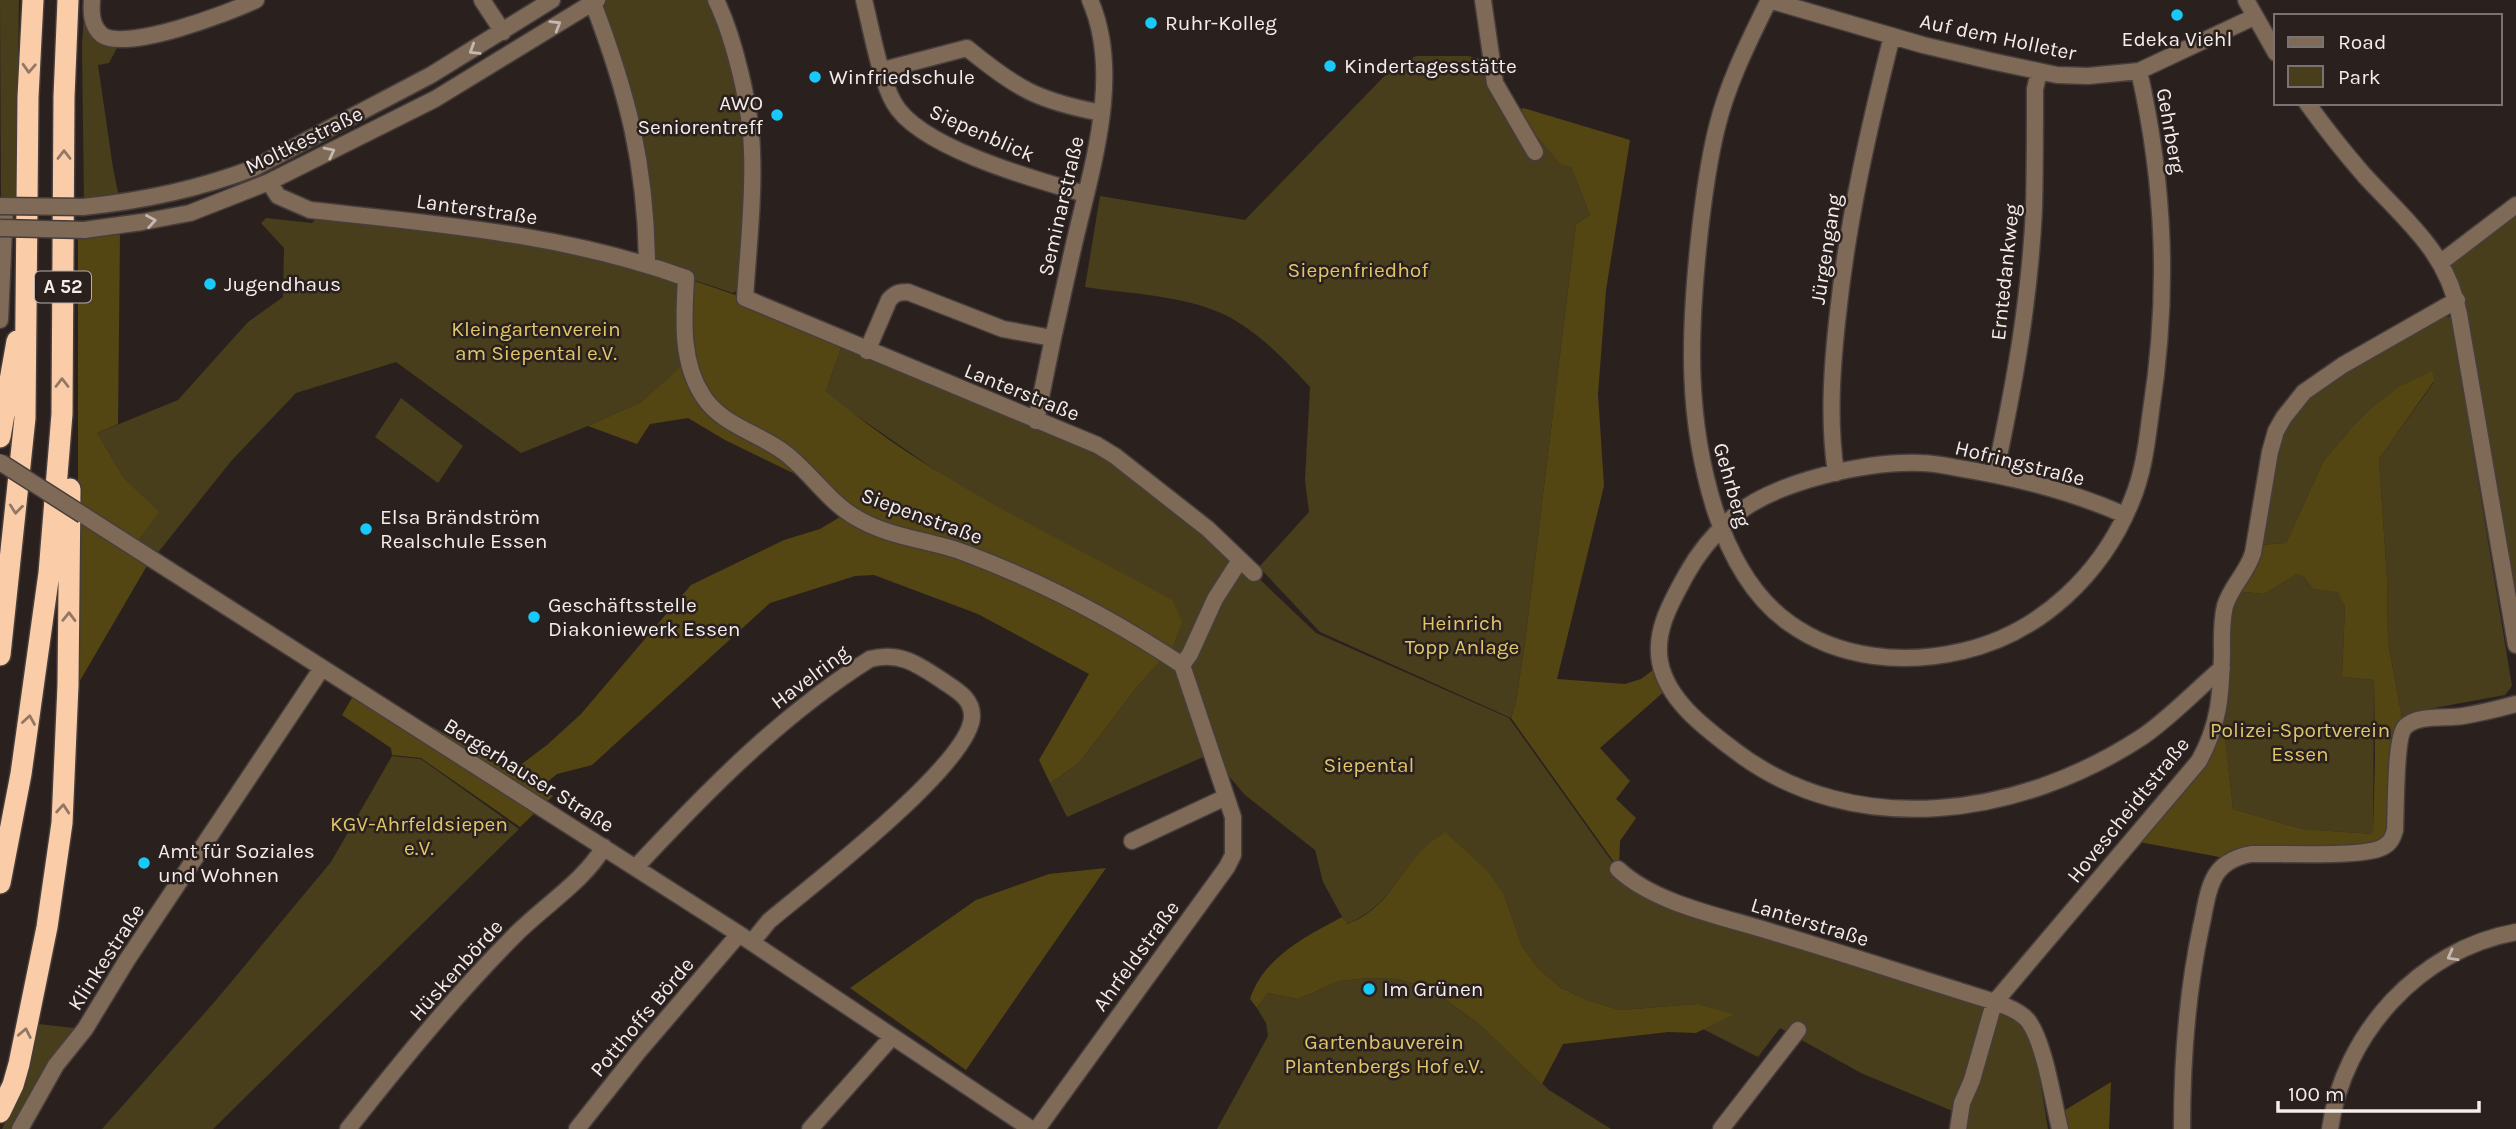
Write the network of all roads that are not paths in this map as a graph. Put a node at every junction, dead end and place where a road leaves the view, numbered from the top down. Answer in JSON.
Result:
{"nodes":[{"id":1,"x":33,"y":0,"type":"edge"},
{"id":2,"x":68,"y":0,"type":"edge"},
{"id":3,"x":92,"y":0,"type":"edge"},
{"id":4,"x":256,"y":0,"type":"edge"},
{"id":5,"x":482,"y":0,"type":"edge"},
{"id":6,"x":552,"y":0,"type":"edge"},
{"id":7,"x":716,"y":0,"type":"edge"},
{"id":8,"x":864,"y":0,"type":"edge"},
{"id":9,"x":1090,"y":0,"type":"edge"},
{"id":10,"x":1483,"y":0,"type":"edge"},
{"id":11,"x":1769,"y":0,"type":"edge"},
{"id":12,"x":2246,"y":0,"type":"edge"},
{"id":13,"x":595,"y":1,"type":"edge"},
{"id":14,"x":2254,"y":17,"type":"junction"},
{"id":15,"x":503,"y":32,"type":"junction"},
{"id":16,"x":1892,"y":36,"type":"junction"},
{"id":17,"x":2274,"y":50,"type":"edge"},
{"id":18,"x":883,"y":70,"type":"junction"},
{"id":19,"x":2139,"y":71,"type":"junction"},
{"id":20,"x":2039,"y":72,"type":"junction"},
{"id":21,"x":2309,"y":105,"type":"edge"},
{"id":22,"x":1102,"y":113,"type":"junction"},
{"id":23,"x":1535,"y":152,"type":"dead end"},
{"id":24,"x":269,"y":182,"type":"junction"},
{"id":25,"x":1085,"y":194,"type":"junction"},
{"id":26,"x":2516,"y":205,"type":"edge"},
{"id":27,"x":3,"y":206,"type":"edge"},
{"id":28,"x":2,"y":233,"type":"edge"},
{"id":29,"x":2440,"y":263,"type":"junction"},
{"id":30,"x":648,"y":264,"type":"junction"},
{"id":31,"x":686,"y":278,"type":"joint"},
{"id":32,"x":27,"y":294,"type":"junction"},
{"id":33,"x":2457,"y":300,"type":"junction"},
{"id":34,"x":0,"y":320,"type":"edge"},
{"id":35,"x":1052,"y":338,"type":"junction"},
{"id":36,"x":867,"y":351,"type":"junction"},
{"id":37,"x":62,"y":414,"type":"junction"},
{"id":38,"x":1036,"y":421,"type":"junction"},
{"id":39,"x":0,"y":436,"type":"edge"},
{"id":40,"x":0,"y":462,"type":"edge"},
{"id":41,"x":1836,"y":473,"type":"junction"},
{"id":42,"x":1995,"y":474,"type":"junction"},
{"id":43,"x":2125,"y":515,"type":"junction"},
{"id":44,"x":1720,"y":530,"type":"junction"},
{"id":45,"x":1240,"y":560,"type":"junction"},
{"id":46,"x":1254,"y":573,"type":"dead end"},
{"id":47,"x":2516,"y":645,"type":"edge"},
{"id":48,"x":0,"y":655,"type":"edge"},
{"id":49,"x":1182,"y":664,"type":"junction"},
{"id":50,"x":322,"y":668,"type":"junction"},
{"id":51,"x":2222,"y":668,"type":"junction"},
{"id":52,"x":2516,"y":704,"type":"edge"},
{"id":53,"x":1226,"y":797,"type":"junction"},
{"id":54,"x":1132,"y":841,"type":"dead end"},
{"id":55,"x":604,"y":847,"type":"junction"},
{"id":56,"x":636,"y":867,"type":"junction"},
{"id":57,"x":1618,"y":869,"type":"dead end"},
{"id":58,"x":0,"y":883,"type":"edge"},
{"id":59,"x":2516,"y":932,"type":"edge"},
{"id":60,"x":745,"y":938,"type":"junction"},
{"id":61,"x":1994,"y":1003,"type":"junction"},
{"id":62,"x":1798,"y":1030,"type":"dead end"},
{"id":63,"x":892,"y":1037,"type":"junction"},
{"id":64,"x":2,"y":1105,"type":"edge"},
{"id":65,"x":20,"y":1129,"type":"edge"},
{"id":66,"x":348,"y":1129,"type":"edge"},
{"id":67,"x":577,"y":1129,"type":"edge"},
{"id":68,"x":810,"y":1129,"type":"edge"},
{"id":69,"x":1031,"y":1129,"type":"edge"},
{"id":70,"x":1037,"y":1129,"type":"edge"},
{"id":71,"x":1721,"y":1129,"type":"edge"},
{"id":72,"x":1958,"y":1129,"type":"edge"},
{"id":73,"x":2060,"y":1129,"type":"edge"},
{"id":74,"x":2182,"y":1129,"type":"edge"},
{"id":75,"x":2330,"y":1129,"type":"edge"}],
"edges":[{"from":1,"to":32,"type":"highway","number":"A 52","one_way":true},
{"from":37,"to":2,"type":"highway","number":"A 52","one_way":true},
{"from":3,"to":4,"type":"street"},
{"from":5,"to":15,"type":"street"},
{"from":6,"to":15,"type":"street","name":"Moltkestraße"},
{"from":7,"to":36,"type":"street","name":"Lanterstraße"},
{"from":8,"to":18,"type":"street","name":"Siepenblick"},
{"from":9,"to":22,"type":"street","name":"Seminarstraße"},
{"from":10,"to":23,"type":"street"},
{"from":11,"to":16,"type":"street","name":"Auf dem Holleter"},
{"from":11,"to":44,"type":"street","name":"Gehrberg"},
{"from":12,"to":14,"type":"street"},
{"from":24,"to":13,"type":"street","name":"Moltkestraße","one_way":true},
{"from":13,"to":30,"type":"street"},
{"from":14,"to":17,"type":"street"},
{"from":14,"to":19,"type":"street","name":"Auf dem Holleter"},
{"from":15,"to":27,"type":"street","name":"Moltkestraße","one_way":true,"bridge":true},
{"from":16,"to":20,"type":"street","name":"Auf dem Holleter"},
{"from":16,"to":41,"type":"street","name":"Jürgengang"},
{"from":18,"to":22,"type":"street"},
{"from":18,"to":25,"type":"street","name":"Siepenblick"},
{"from":19,"to":20,"type":"street","name":"Auf dem Holleter"},
{"from":19,"to":43,"type":"street","name":"Gehrberg"},
{"from":20,"to":42,"type":"street","name":"Erntedankweg"},
{"from":21,"to":29,"type":"street"},
{"from":22,"to":25,"type":"street","name":"Seminarstraße"},
{"from":28,"to":24,"type":"street","name":"Moltkestraße","one_way":true,"bridge":true},
{"from":24,"to":30,"type":"street","name":"Lanterstraße"},
{"from":25,"to":35,"type":"street","name":"Seminarstraße"},
{"from":26,"to":29,"type":"street"},
{"from":27,"to":28,"type":"street"},
{"from":28,"to":34,"type":"street"},
{"from":29,"to":33,"type":"street"},
{"from":30,"to":31,"type":"street","name":"Lanterstraße"},
{"from":31,"to":49,"type":"street","name":"Siepenstraße"},
{"from":32,"to":39,"type":"highway"},
{"from":32,"to":48,"type":"highway","number":"A 52","one_way":true},
{"from":33,"to":47,"type":"street"},
{"from":33,"to":51,"type":"street","name":"Hovescheidtstraße"},
{"from":35,"to":36,"type":"street"},
{"from":35,"to":38,"type":"street","name":"Seminarstraße"},
{"from":36,"to":38,"type":"street","name":"Lanterstraße"},
{"from":58,"to":37,"type":"highway","number":"A 52","one_way":true},
{"from":64,"to":37,"type":"highway","one_way":true},
{"from":38,"to":45,"type":"street","name":"Lanterstraße"},
{"from":40,"to":50,"type":"street","name":"Bergerhauser Straße","bridge":true},
{"from":41,"to":42,"type":"street","name":"Hofringstraße"},
{"from":41,"to":44,"type":"street","name":"Hofringstraße"},
{"from":42,"to":43,"type":"street","name":"Hofringstraße"},
{"from":43,"to":44,"type":"street","name":"Gehrberg"},
{"from":44,"to":51,"type":"street","name":"Hofringstraße"},
{"from":45,"to":46,"type":"street","name":"Lanterstraße"},
{"from":45,"to":49,"type":"street"},
{"from":49,"to":53,"type":"street","name":"Ahrfeldstraße"},
{"from":50,"to":55,"type":"street","name":"Bergerhauser Straße"},
{"from":50,"to":65,"type":"street","name":"Klinkestraße"},
{"from":51,"to":61,"type":"street","name":"Hovescheidtstraße"},
{"from":52,"to":74,"type":"street"},
{"from":53,"to":54,"type":"street"},
{"from":53,"to":70,"type":"street","name":"Ahrfeldstraße"},
{"from":55,"to":56,"type":"street","name":"Bergerhauser Straße"},
{"from":55,"to":66,"type":"street","name":"Hüskenbörde"},
{"from":56,"to":60,"type":"street","name":"Bergerhauser Straße"},
{"from":56,"to":60,"type":"street","name":"Havelring"},
{"from":57,"to":61,"type":"street","name":"Lanterstraße"},
{"from":59,"to":75,"type":"street","one_way":true},
{"from":60,"to":63,"type":"street","name":"Bergerhauser Straße"},
{"from":60,"to":67,"type":"street","name":"Potthoffs Börde"},
{"from":61,"to":72,"type":"street"},
{"from":61,"to":73,"type":"street","name":"Lanterstraße"},
{"from":62,"to":71,"type":"street"},
{"from":63,"to":68,"type":"street"},
{"from":63,"to":69,"type":"street","name":"Bergerhauser Straße"}]}
